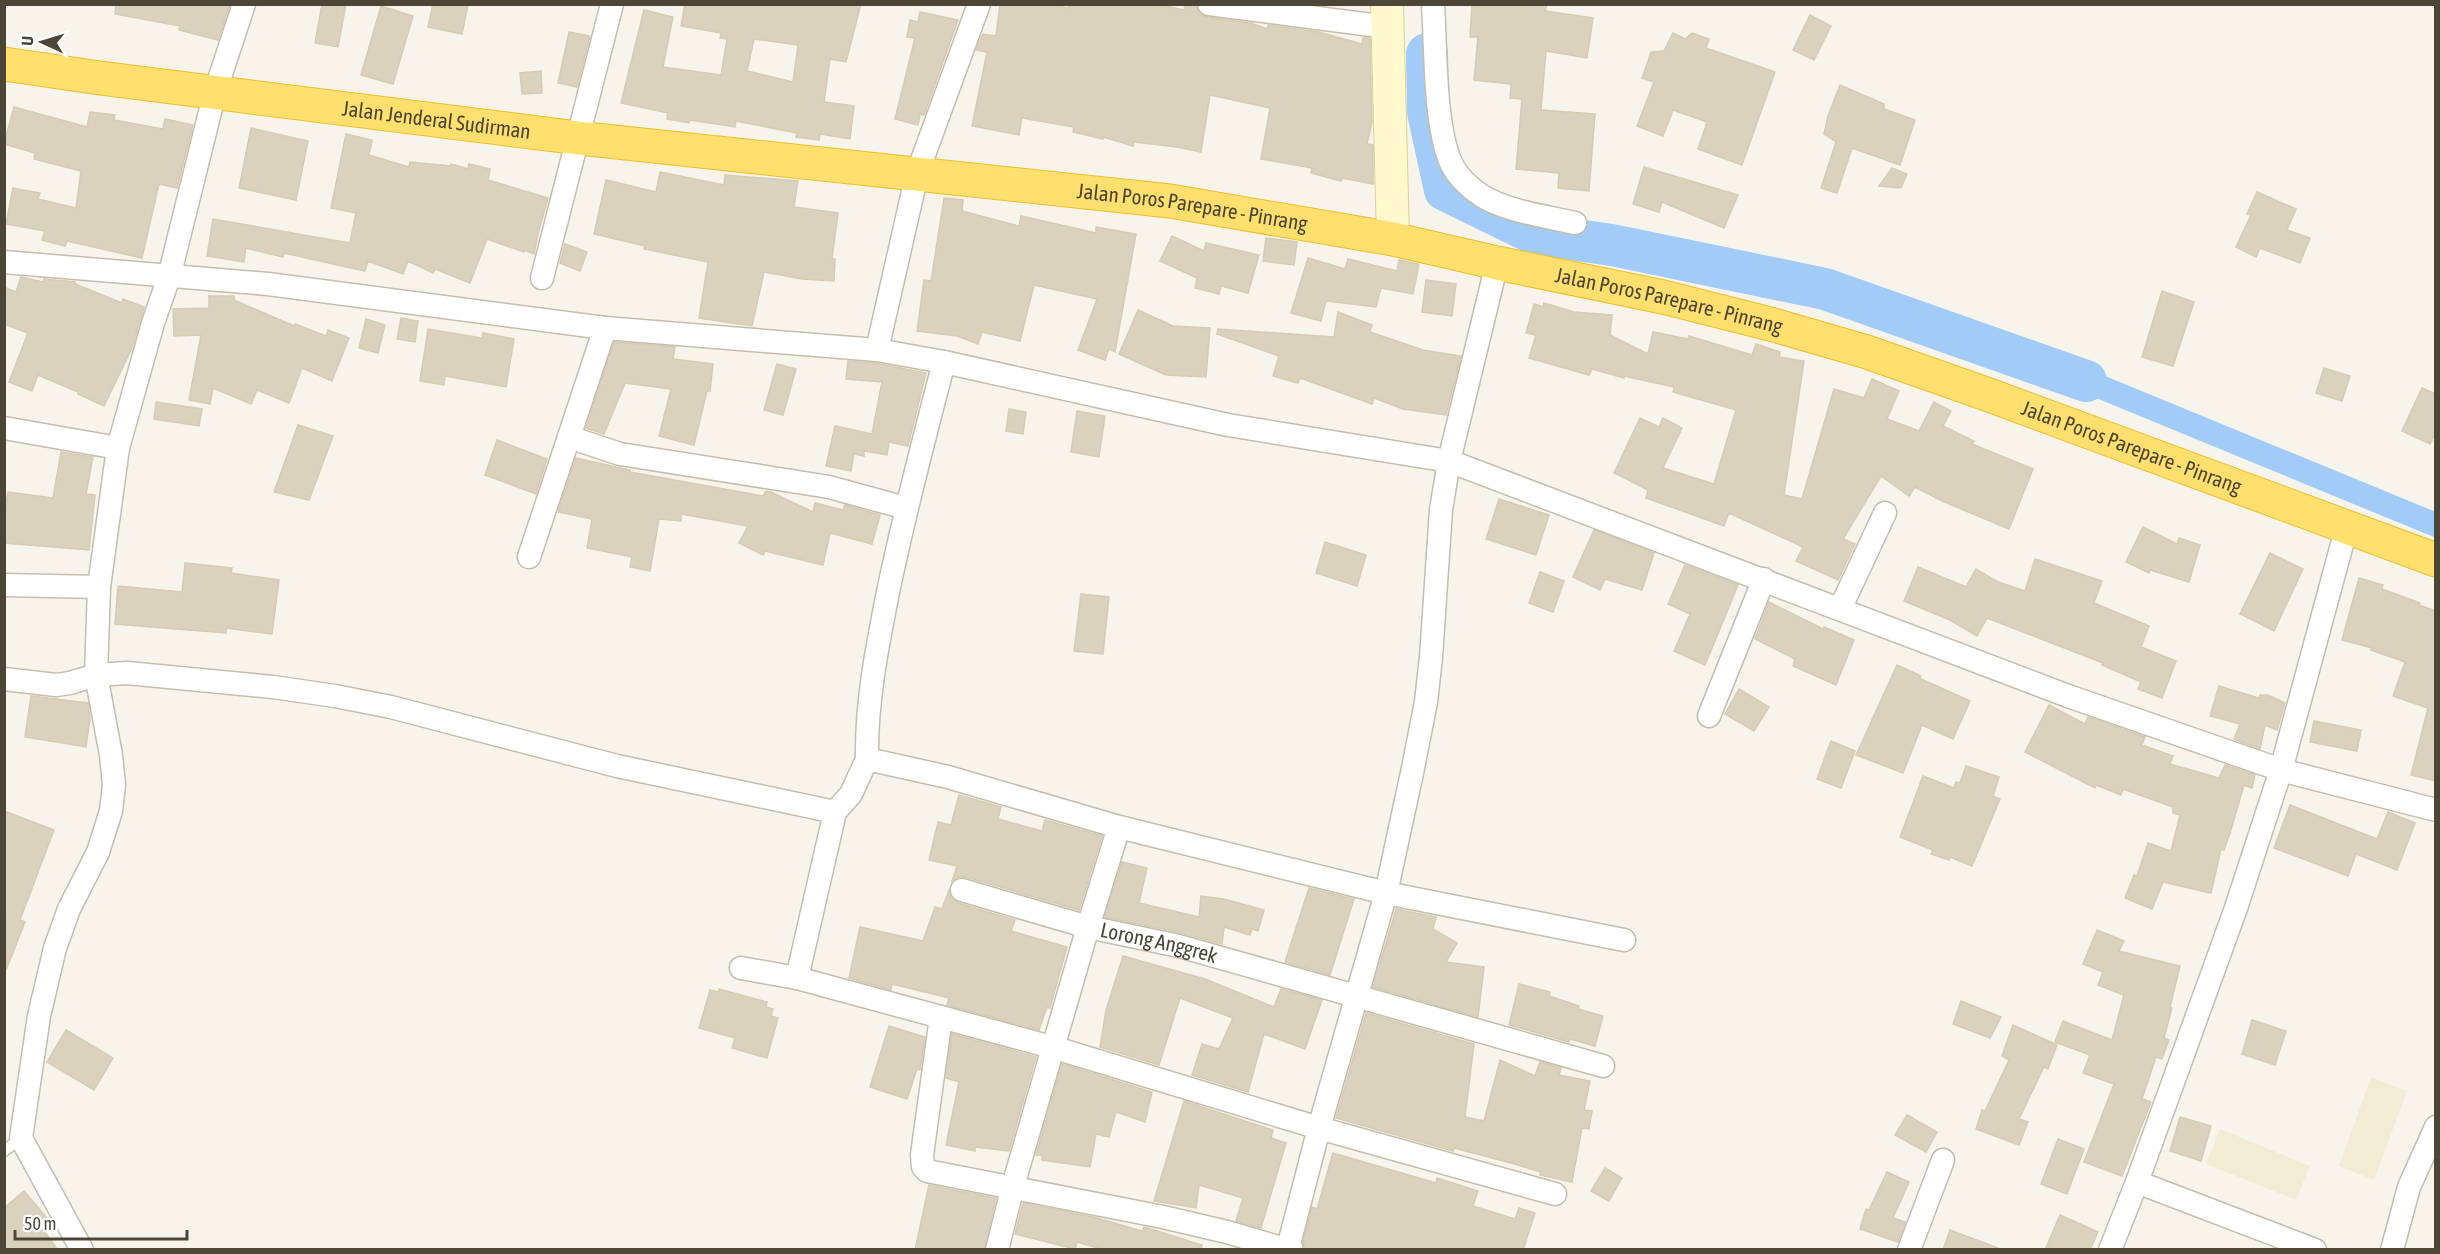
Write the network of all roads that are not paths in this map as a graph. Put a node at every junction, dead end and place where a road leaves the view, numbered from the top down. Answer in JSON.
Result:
{"nodes":[{"id":1,"x":244,"y":4,"type":"edge"},
{"id":2,"x":612,"y":4,"type":"edge"},
{"id":3,"x":979,"y":4,"type":"edge"},
{"id":4,"x":1209,"y":4,"type":"edge"},
{"id":5,"x":1433,"y":4,"type":"edge"},
{"id":6,"x":1387,"y":16,"type":"edge"},
{"id":7,"x":4,"y":64,"type":"edge"},
{"id":8,"x":215,"y":92,"type":"junction"},
{"id":9,"x":578,"y":138,"type":"junction"},
{"id":10,"x":870,"y":169,"type":"joint"},
{"id":11,"x":917,"y":174,"type":"junction"},
{"id":12,"x":1575,"y":223,"type":"dead end"},
{"id":13,"x":1393,"y":239,"type":"junction"},
{"id":14,"x":4,"y":262,"type":"edge"},
{"id":15,"x":1497,"y":263,"type":"junction"},
{"id":16,"x":169,"y":277,"type":"junction"},
{"id":17,"x":542,"y":278,"type":"dead end"},
{"id":18,"x":605,"y":328,"type":"junction"},
{"id":19,"x":877,"y":350,"type":"junction"},
{"id":20,"x":944,"y":362,"type":"junction"},
{"id":21,"x":4,"y":428,"type":"edge"},
{"id":22,"x":569,"y":437,"type":"junction"},
{"id":23,"x":118,"y":448,"type":"junction"},
{"id":24,"x":1449,"y":461,"type":"junction"},
{"id":25,"x":906,"y":508,"type":"junction"},
{"id":26,"x":1885,"y":513,"type":"dead end"},
{"id":27,"x":2347,"y":526,"type":"junction"},
{"id":28,"x":529,"y":557,"type":"dead end"},
{"id":29,"x":2436,"y":560,"type":"edge"},
{"id":30,"x":1764,"y":579,"type":"junction"},
{"id":31,"x":4,"y":585,"type":"edge"},
{"id":32,"x":99,"y":587,"type":"junction"},
{"id":33,"x":1840,"y":609,"type":"junction"},
{"id":34,"x":96,"y":675,"type":"junction"},
{"id":35,"x":4,"y":679,"type":"edge"},
{"id":36,"x":1709,"y":716,"type":"dead end"},
{"id":37,"x":867,"y":759,"type":"junction"},
{"id":38,"x":2281,"y":770,"type":"junction"},
{"id":39,"x":2436,"y":810,"type":"edge"},
{"id":40,"x":835,"y":813,"type":"junction"},
{"id":41,"x":1119,"y":827,"type":"junction"},
{"id":42,"x":962,"y":890,"type":"dead end"},
{"id":43,"x":1386,"y":893,"type":"junction"},
{"id":44,"x":1088,"y":927,"type":"junction"},
{"id":45,"x":1624,"y":940,"type":"dead end"},
{"id":46,"x":741,"y":968,"type":"dead end"},
{"id":47,"x":797,"y":978,"type":"junction"},
{"id":48,"x":1356,"y":995,"type":"junction"},
{"id":49,"x":941,"y":1017,"type":"junction"},
{"id":50,"x":1055,"y":1048,"type":"junction"},
{"id":51,"x":1603,"y":1066,"type":"dead end"},
{"id":52,"x":2436,"y":1127,"type":"edge"},
{"id":53,"x":1319,"y":1128,"type":"junction"},
{"id":54,"x":13,"y":1145,"type":"edge"},
{"id":55,"x":1943,"y":1160,"type":"dead end"},
{"id":56,"x":2137,"y":1182,"type":"junction"},
{"id":57,"x":1013,"y":1186,"type":"junction"},
{"id":58,"x":1555,"y":1194,"type":"dead end"},
{"id":59,"x":1289,"y":1249,"type":"edge"},
{"id":60,"x":82,"y":1250,"type":"edge"},
{"id":61,"x":998,"y":1250,"type":"edge"},
{"id":62,"x":1909,"y":1250,"type":"edge"},
{"id":63,"x":2109,"y":1250,"type":"edge"},
{"id":64,"x":2315,"y":1250,"type":"edge"},
{"id":65,"x":2392,"y":1250,"type":"edge"}],
"edges":[{"from":1,"to":8,"type":"street"},
{"from":2,"to":9,"type":"street"},
{"from":3,"to":11,"type":"street"},
{"from":4,"to":6,"type":"street"},
{"from":5,"to":12,"type":"street"},
{"from":6,"to":13,"type":"street"},
{"from":7,"to":8,"type":"highway","name":"Jalan Jenderal Sudirman"},
{"from":8,"to":9,"type":"highway","name":"Jalan Jenderal Sudirman"},
{"from":8,"to":16,"type":"street"},
{"from":9,"to":10,"type":"highway","name":"Jalan Jenderal Sudirman"},
{"from":9,"to":17,"type":"street"},
{"from":10,"to":11,"type":"highway","name":"Jalan Poros Parepare - Pinrang"},
{"from":11,"to":13,"type":"highway","name":"Jalan Poros Parepare - Pinrang"},
{"from":11,"to":19,"type":"street"},
{"from":13,"to":15,"type":"highway","name":"Jalan Poros Parepare - Pinrang"},
{"from":14,"to":16,"type":"street"},
{"from":15,"to":24,"type":"street"},
{"from":15,"to":27,"type":"highway","name":"Jalan Poros Parepare - Pinrang"},
{"from":16,"to":18,"type":"street"},
{"from":16,"to":23,"type":"street"},
{"from":18,"to":19,"type":"street"},
{"from":18,"to":22,"type":"street"},
{"from":19,"to":20,"type":"street"},
{"from":20,"to":24,"type":"street"},
{"from":20,"to":25,"type":"street"},
{"from":21,"to":23,"type":"street"},
{"from":22,"to":25,"type":"street"},
{"from":22,"to":28,"type":"street"},
{"from":23,"to":32,"type":"street"},
{"from":24,"to":30,"type":"street"},
{"from":24,"to":43,"type":"street"},
{"from":25,"to":37,"type":"street"},
{"from":26,"to":33,"type":"street"},
{"from":27,"to":29,"type":"highway","name":"Jalan Poros Parepare - Pinrang"},
{"from":27,"to":38,"type":"street"},
{"from":30,"to":33,"type":"street"},
{"from":30,"to":36,"type":"street"},
{"from":31,"to":32,"type":"street"},
{"from":32,"to":34,"type":"street"},
{"from":33,"to":38,"type":"street"},
{"from":34,"to":35,"type":"street"},
{"from":34,"to":40,"type":"street"},
{"from":34,"to":54,"type":"street"},
{"from":37,"to":40,"type":"street"},
{"from":37,"to":41,"type":"street"},
{"from":38,"to":39,"type":"street"},
{"from":38,"to":56,"type":"street"},
{"from":40,"to":47,"type":"street"},
{"from":41,"to":43,"type":"street"},
{"from":41,"to":44,"type":"street"},
{"from":42,"to":44,"type":"street","name":"Lorong Anggrek"},
{"from":43,"to":45,"type":"street"},
{"from":43,"to":48,"type":"street"},
{"from":44,"to":48,"type":"street","name":"Lorong Anggrek"},
{"from":44,"to":50,"type":"street"},
{"from":46,"to":47,"type":"street"},
{"from":47,"to":49,"type":"street"},
{"from":48,"to":51,"type":"street","name":"Lorong Anggrek"},
{"from":48,"to":53,"type":"street"},
{"from":49,"to":50,"type":"street"},
{"from":49,"to":57,"type":"street"},
{"from":50,"to":53,"type":"street"},
{"from":50,"to":57,"type":"street"},
{"from":52,"to":65,"type":"street"},
{"from":53,"to":58,"type":"street"},
{"from":53,"to":59,"type":"street"},
{"from":54,"to":60,"type":"street"},
{"from":55,"to":62,"type":"street"},
{"from":56,"to":63,"type":"street"},
{"from":56,"to":64,"type":"street"},
{"from":57,"to":59,"type":"street"},
{"from":57,"to":61,"type":"street"}]}
